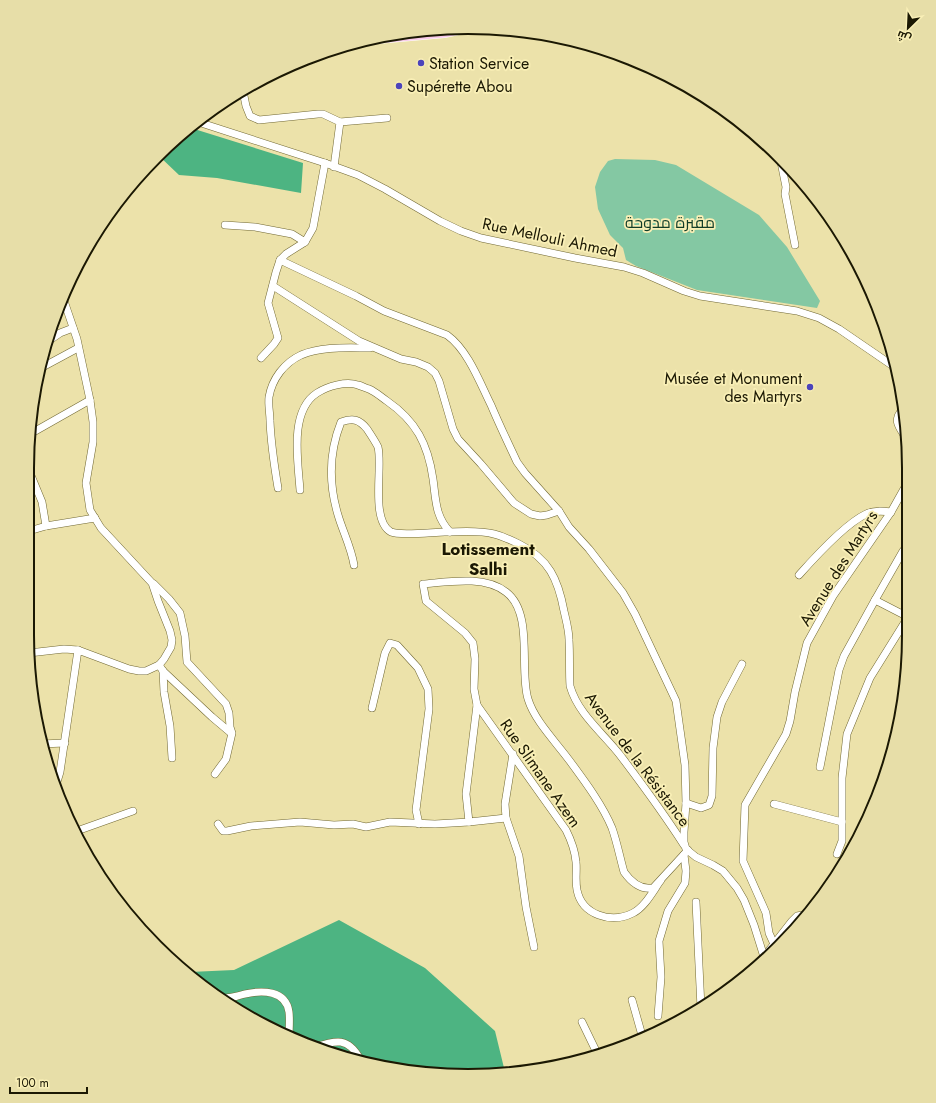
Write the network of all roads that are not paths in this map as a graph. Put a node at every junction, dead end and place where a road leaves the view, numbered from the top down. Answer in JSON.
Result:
{"nodes":[{"id":1,"x":244,"y":96,"type":"edge"},
{"id":2,"x":387,"y":118,"type":"dead end"},
{"id":3,"x":340,"y":122,"type":"junction"},
{"id":4,"x":204,"y":124,"type":"edge"},
{"id":5,"x":325,"y":163,"type":"junction"},
{"id":6,"x":334,"y":166,"type":"junction"},
{"id":7,"x":782,"y":169,"type":"edge"},
{"id":8,"x":224,"y":225,"type":"dead end"},
{"id":9,"x":305,"y":242,"type":"junction"},
{"id":10,"x":795,"y":245,"type":"dead end"},
{"id":11,"x":280,"y":260,"type":"junction"},
{"id":12,"x":273,"y":286,"type":"junction"},
{"id":13,"x":66,"y":306,"type":"edge"},
{"id":14,"x":73,"y":328,"type":"junction"},
{"id":15,"x":54,"y":337,"type":"edge"},
{"id":16,"x":78,"y":348,"type":"junction"},
{"id":17,"x":375,"y":348,"type":"junction"},
{"id":18,"x":261,"y":358,"type":"dead end"},
{"id":19,"x":889,"y":363,"type":"edge"},
{"id":20,"x":47,"y":365,"type":"edge"},
{"id":21,"x":90,"y":400,"type":"junction"},
{"id":22,"x":898,"y":415,"type":"edge"},
{"id":23,"x":900,"y":428,"type":"edge"},
{"id":24,"x":36,"y":431,"type":"edge"},
{"id":25,"x":34,"y":486,"type":"edge"},
{"id":26,"x":278,"y":488,"type":"dead end"},
{"id":27,"x":300,"y":490,"type":"dead end"},
{"id":28,"x":902,"y":492,"type":"edge"},
{"id":29,"x":559,"y":511,"type":"junction"},
{"id":30,"x":891,"y":512,"type":"junction"},
{"id":31,"x":95,"y":518,"type":"junction"},
{"id":32,"x":46,"y":526,"type":"junction"},
{"id":33,"x":34,"y":530,"type":"edge"},
{"id":34,"x":450,"y":532,"type":"junction"},
{"id":35,"x":902,"y":553,"type":"edge"},
{"id":36,"x":354,"y":565,"type":"dead end"},
{"id":37,"x":799,"y":575,"type":"dead end"},
{"id":38,"x":152,"y":583,"type":"junction"},
{"id":39,"x":875,"y":600,"type":"junction"},
{"id":40,"x":902,"y":614,"type":"edge"},
{"id":41,"x":902,"y":627,"type":"edge"},
{"id":42,"x":78,"y":650,"type":"junction"},
{"id":43,"x":35,"y":652,"type":"edge"},
{"id":44,"x":742,"y":664,"type":"dead end"},
{"id":45,"x":159,"y":665,"type":"junction"},
{"id":46,"x":163,"y":671,"type":"junction"},
{"id":47,"x":477,"y":705,"type":"junction"},
{"id":48,"x":372,"y":708,"type":"dead end"},
{"id":49,"x":232,"y":733,"type":"junction"},
{"id":50,"x":65,"y":743,"type":"junction"},
{"id":51,"x":48,"y":744,"type":"edge"},
{"id":52,"x":513,"y":754,"type":"junction"},
{"id":53,"x":172,"y":758,"type":"dead end"},
{"id":54,"x":820,"y":767,"type":"dead end"},
{"id":55,"x":215,"y":774,"type":"dead end"},
{"id":56,"x":58,"y":778,"type":"edge"},
{"id":57,"x":686,"y":803,"type":"junction"},
{"id":58,"x":774,"y":804,"type":"dead end"},
{"id":59,"x":133,"y":811,"type":"dead end"},
{"id":60,"x":506,"y":818,"type":"junction"},
{"id":61,"x":469,"y":822,"type":"junction"},
{"id":62,"x":842,"y":822,"type":"junction"},
{"id":63,"x":218,"y":824,"type":"dead end"},
{"id":64,"x":419,"y":824,"type":"junction"},
{"id":65,"x":80,"y":830,"type":"edge"},
{"id":66,"x":686,"y":851,"type":"junction"},
{"id":67,"x":837,"y":854,"type":"dead end"},
{"id":68,"x":661,"y":880,"type":"junction"},
{"id":69,"x":696,"y":902,"type":"dead end"},
{"id":70,"x":798,"y":916,"type":"edge"},
{"id":71,"x":779,"y":937,"type":"edge"},
{"id":72,"x":774,"y":944,"type":"edge"},
{"id":73,"x":534,"y":947,"type":"dead end"},
{"id":74,"x":763,"y":953,"type":"edge"},
{"id":75,"x":230,"y":998,"type":"edge"},
{"id":76,"x":632,"y":1000,"type":"dead end"},
{"id":77,"x":701,"y":1001,"type":"edge"},
{"id":78,"x":658,"y":1016,"type":"dead end"},
{"id":79,"x":582,"y":1022,"type":"dead end"},
{"id":80,"x":289,"y":1030,"type":"edge"},
{"id":81,"x":640,"y":1033,"type":"edge"},
{"id":82,"x":324,"y":1045,"type":"edge"},
{"id":83,"x":595,"y":1050,"type":"edge"},
{"id":84,"x":357,"y":1054,"type":"edge"}],
"edges":[{"from":1,"to":3,"type":"street"},
{"from":2,"to":3,"type":"street"},
{"from":3,"to":6,"type":"street"},
{"from":4,"to":5,"type":"street","name":"Rue Mellouli Ahmed"},
{"from":5,"to":6,"type":"street","name":"Rue Mellouli Ahmed"},
{"from":5,"to":9,"type":"street"},
{"from":6,"to":19,"type":"street","name":"Rue Mellouli Ahmed"},
{"from":7,"to":10,"type":"street"},
{"from":8,"to":9,"type":"street"},
{"from":9,"to":11,"type":"street"},
{"from":11,"to":12,"type":"street"},
{"from":11,"to":29,"type":"street"},
{"from":12,"to":17,"type":"street"},
{"from":12,"to":18,"type":"street"},
{"from":13,"to":14,"type":"street"},
{"from":14,"to":15,"type":"street"},
{"from":14,"to":16,"type":"street"},
{"from":16,"to":20,"type":"street"},
{"from":16,"to":21,"type":"street"},
{"from":17,"to":26,"type":"street"},
{"from":17,"to":29,"type":"street"},
{"from":21,"to":24,"type":"street"},
{"from":21,"to":31,"type":"street"},
{"from":22,"to":23,"type":"street"},
{"from":25,"to":32,"type":"street"},
{"from":27,"to":34,"type":"street"},
{"from":28,"to":30,"type":"street","name":"Avenue des Martyrs"},
{"from":29,"to":57,"type":"street"},
{"from":30,"to":37,"type":"street"},
{"from":30,"to":72,"type":"street","name":"Avenue des Martyrs"},
{"from":31,"to":32,"type":"street"},
{"from":31,"to":38,"type":"street"},
{"from":32,"to":33,"type":"street"},
{"from":34,"to":36,"type":"street","name":"Avenue de la Résistance"},
{"from":34,"to":66,"type":"street","name":"Avenue de la Résistance"},
{"from":35,"to":39,"type":"street"},
{"from":38,"to":45,"type":"street"},
{"from":38,"to":49,"type":"street"},
{"from":39,"to":40,"type":"street"},
{"from":39,"to":54,"type":"street"},
{"from":41,"to":62,"type":"street"},
{"from":42,"to":43,"type":"street"},
{"from":42,"to":45,"type":"street"},
{"from":42,"to":50,"type":"street"},
{"from":44,"to":57,"type":"street"},
{"from":45,"to":46,"type":"street"},
{"from":46,"to":49,"type":"street"},
{"from":46,"to":53,"type":"street"},
{"from":47,"to":52,"type":"street","name":"Rue Slimane Azem"},
{"from":47,"to":61,"type":"street"},
{"from":47,"to":68,"type":"street","name":"Rue Slimane Azem"},
{"from":48,"to":64,"type":"street"},
{"from":49,"to":55,"type":"street"},
{"from":50,"to":51,"type":"street"},
{"from":50,"to":56,"type":"street"},
{"from":52,"to":60,"type":"street"},
{"from":52,"to":68,"type":"street","name":"Rue Slimane Azem"},
{"from":57,"to":66,"type":"street"},
{"from":58,"to":62,"type":"street"},
{"from":59,"to":65,"type":"street"},
{"from":60,"to":61,"type":"street"},
{"from":60,"to":73,"type":"street"},
{"from":61,"to":64,"type":"street"},
{"from":62,"to":67,"type":"street"},
{"from":63,"to":64,"type":"street"},
{"from":66,"to":68,"type":"street"},
{"from":66,"to":74,"type":"street"},
{"from":66,"to":78,"type":"street"},
{"from":69,"to":77,"type":"street"},
{"from":70,"to":71,"type":"street"},
{"from":75,"to":80,"type":"street"},
{"from":76,"to":81,"type":"street"},
{"from":79,"to":83,"type":"street"},
{"from":82,"to":84,"type":"street"}]}
